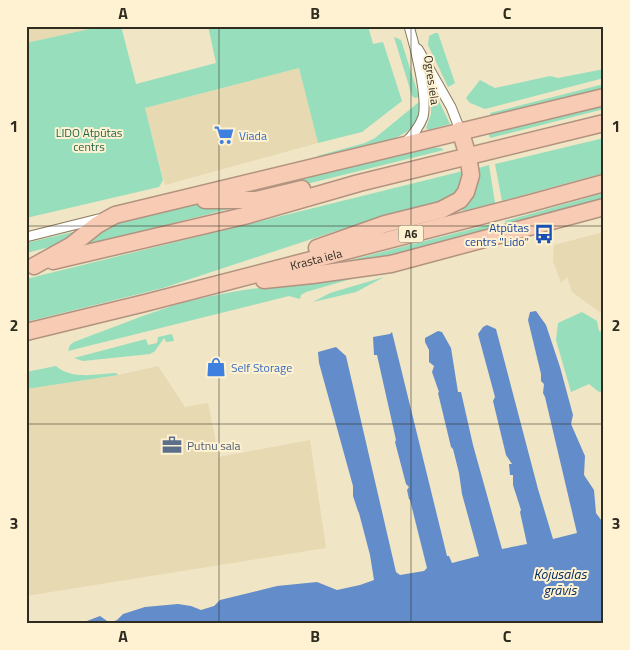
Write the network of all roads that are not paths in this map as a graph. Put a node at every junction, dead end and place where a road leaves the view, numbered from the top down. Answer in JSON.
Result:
{"nodes":[{"id":1,"x":409,"y":26,"type":"edge"},
{"id":2,"x":414,"y":42,"type":"junction"},
{"id":3,"x":604,"y":96,"type":"edge"},
{"id":4,"x":604,"y":123,"type":"edge"},
{"id":5,"x":460,"y":130,"type":"junction"},
{"id":6,"x":404,"y":145,"type":"junction"},
{"id":7,"x":468,"y":156,"type":"junction"},
{"id":8,"x":604,"y":182,"type":"edge"},
{"id":9,"x":359,"y":183,"type":"junction"},
{"id":10,"x":178,"y":200,"type":"junction"},
{"id":11,"x":604,"y":208,"type":"edge"},
{"id":12,"x":115,"y":215,"type":"junction"},
{"id":13,"x":26,"y":237,"type":"edge"},
{"id":14,"x":30,"y":267,"type":"edge"},
{"id":15,"x":219,"y":284,"type":"junction"},
{"id":16,"x":26,"y":332,"type":"edge"}],
"edges":[{"from":1,"to":2,"type":"street","name":"Ogres iela"},
{"from":2,"to":5,"type":"street","name":"Ogres iela"},
{"from":2,"to":6,"type":"street","name":"Ogres iela"},
{"from":3,"to":5,"type":"highway"},
{"from":4,"to":7,"type":"highway"},
{"from":5,"to":6,"type":"highway"},
{"from":5,"to":7,"type":"highway"},
{"from":6,"to":10,"type":"highway"},
{"from":7,"to":9,"type":"highway"},
{"from":7,"to":15,"type":"highway"},
{"from":8,"to":15,"type":"highway","name":"Krasta iela","number":"A6"},
{"from":9,"to":10,"type":"highway"},
{"from":9,"to":14,"type":"highway"},
{"from":10,"to":12,"type":"highway"},
{"from":11,"to":15,"type":"highway"},
{"from":12,"to":13,"type":"street"},
{"from":12,"to":14,"type":"highway"},
{"from":15,"to":16,"type":"highway","name":"Krasta iela","number":"A6"}]}
